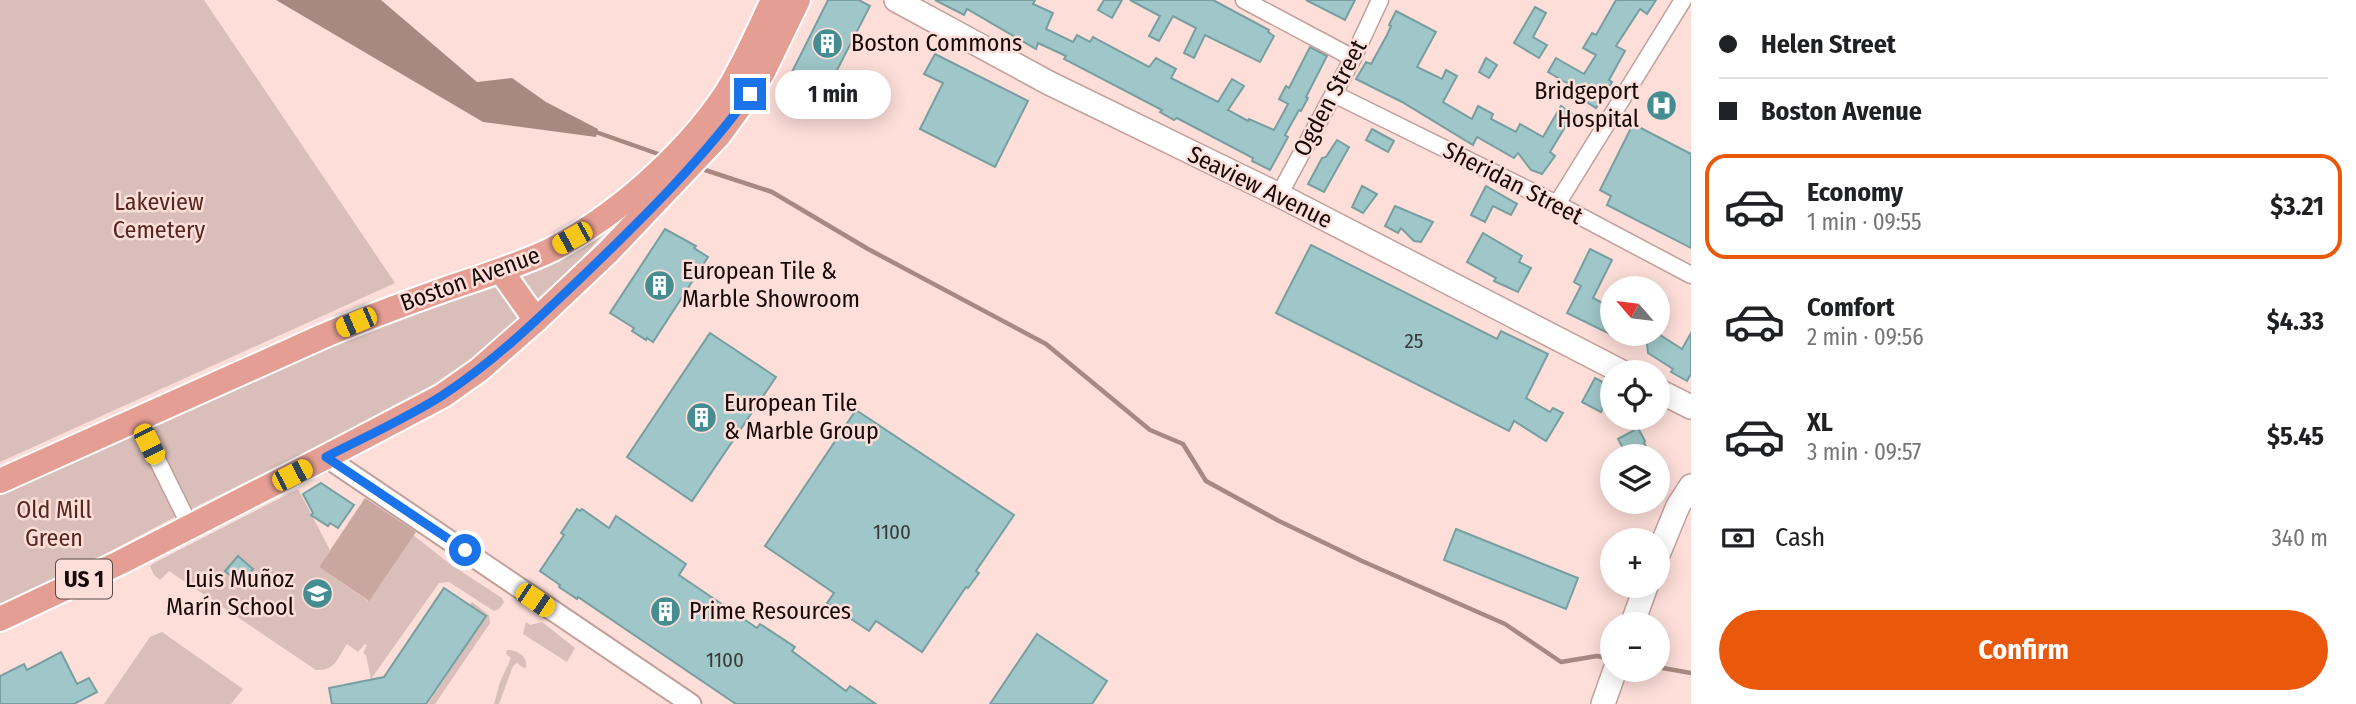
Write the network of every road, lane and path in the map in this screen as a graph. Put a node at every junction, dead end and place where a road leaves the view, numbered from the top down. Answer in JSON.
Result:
{"nodes":[{"id":1,"x":773,"y":0,"type":"edge"},
{"id":2,"x":798,"y":0,"type":"edge"},
{"id":3,"x":896,"y":0,"type":"edge"},
{"id":4,"x":1244,"y":0,"type":"edge"},
{"id":5,"x":1380,"y":0,"type":"edge"},
{"id":6,"x":1683,"y":0,"type":"edge"},
{"id":7,"x":1353,"y":58,"type":"junction"},
{"id":8,"x":1334,"y":94,"type":"junction"},
{"id":9,"x":709,"y":132,"type":"junction"},
{"id":10,"x":675,"y":167,"type":"junction"},
{"id":11,"x":1279,"y":195,"type":"junction"},
{"id":12,"x":1557,"y":204,"type":"junction"},
{"id":13,"x":501,"y":271,"type":"junction"},
{"id":14,"x":1691,"y":275,"type":"edge"},
{"id":15,"x":536,"y":320,"type":"junction"},
{"id":16,"x":1600,"y":361,"type":"edge"},
{"id":17,"x":1670,"y":396,"type":"edge"},
{"id":18,"x":1691,"y":407,"type":"edge"},
{"id":19,"x":138,"y":421,"type":"junction"},
{"id":20,"x":326,"y":457,"type":"junction"},
{"id":21,"x":0,"y":481,"type":"edge"},
{"id":22,"x":1691,"y":486,"type":"edge"},
{"id":23,"x":190,"y":526,"type":"junction"},
{"id":24,"x":1669,"y":528,"type":"edge"},
{"id":25,"x":0,"y":619,"type":"edge"},
{"id":26,"x":1610,"y":682,"type":"edge"},
{"id":27,"x":691,"y":704,"type":"edge"},
{"id":28,"x":1603,"y":704,"type":"edge"}],
"edges":[{"from":1,"to":9,"type":"main road","name":"Boston Avenue","number":"US 1"},
{"from":2,"to":9,"type":"main road","name":"Boston Avenue","number":"US 1"},
{"from":3,"to":11,"type":"main road","name":"Seaview Avenue"},
{"from":4,"to":7,"type":"street"},
{"from":5,"to":7,"type":"street","name":"Ogden Street"},
{"from":6,"to":12,"type":"street"},
{"from":7,"to":8,"type":"street","name":"Ogden Street"},
{"from":8,"to":11,"type":"street","name":"Ogden Street"},
{"from":8,"to":12,"type":"street","name":"Sheridan Street"},
{"from":9,"to":10,"type":"main road","name":"Boston Avenue","number":"US 1"},
{"from":10,"to":13,"type":"main road","name":"Boston Avenue","number":"US 1"},
{"from":10,"to":15,"type":"main road","name":"Boston Avenue","number":"US 1"},
{"from":11,"to":16,"type":"main road","name":"Seaview Avenue"},
{"from":12,"to":14,"type":"street","name":"Sheridan Street"},
{"from":13,"to":15,"type":"main road"},
{"from":13,"to":19,"type":"main road","name":"Boston Avenue","number":"US 1"},
{"from":15,"to":20,"type":"main road","name":"Boston Avenue","number":"US 1"},
{"from":17,"to":18,"type":"main road"},
{"from":19,"to":21,"type":"main road","name":"Boston Avenue","number":"US 1"},
{"from":19,"to":23,"type":"street"},
{"from":20,"to":23,"type":"main road","name":"Boston Avenue","number":"US 1"},
{"from":20,"to":27,"type":"street"},
{"from":22,"to":24,"type":"main road"},
{"from":23,"to":25,"type":"main road","name":"Boston Avenue","number":"US 1"},
{"from":26,"to":28,"type":"main road"}]}
